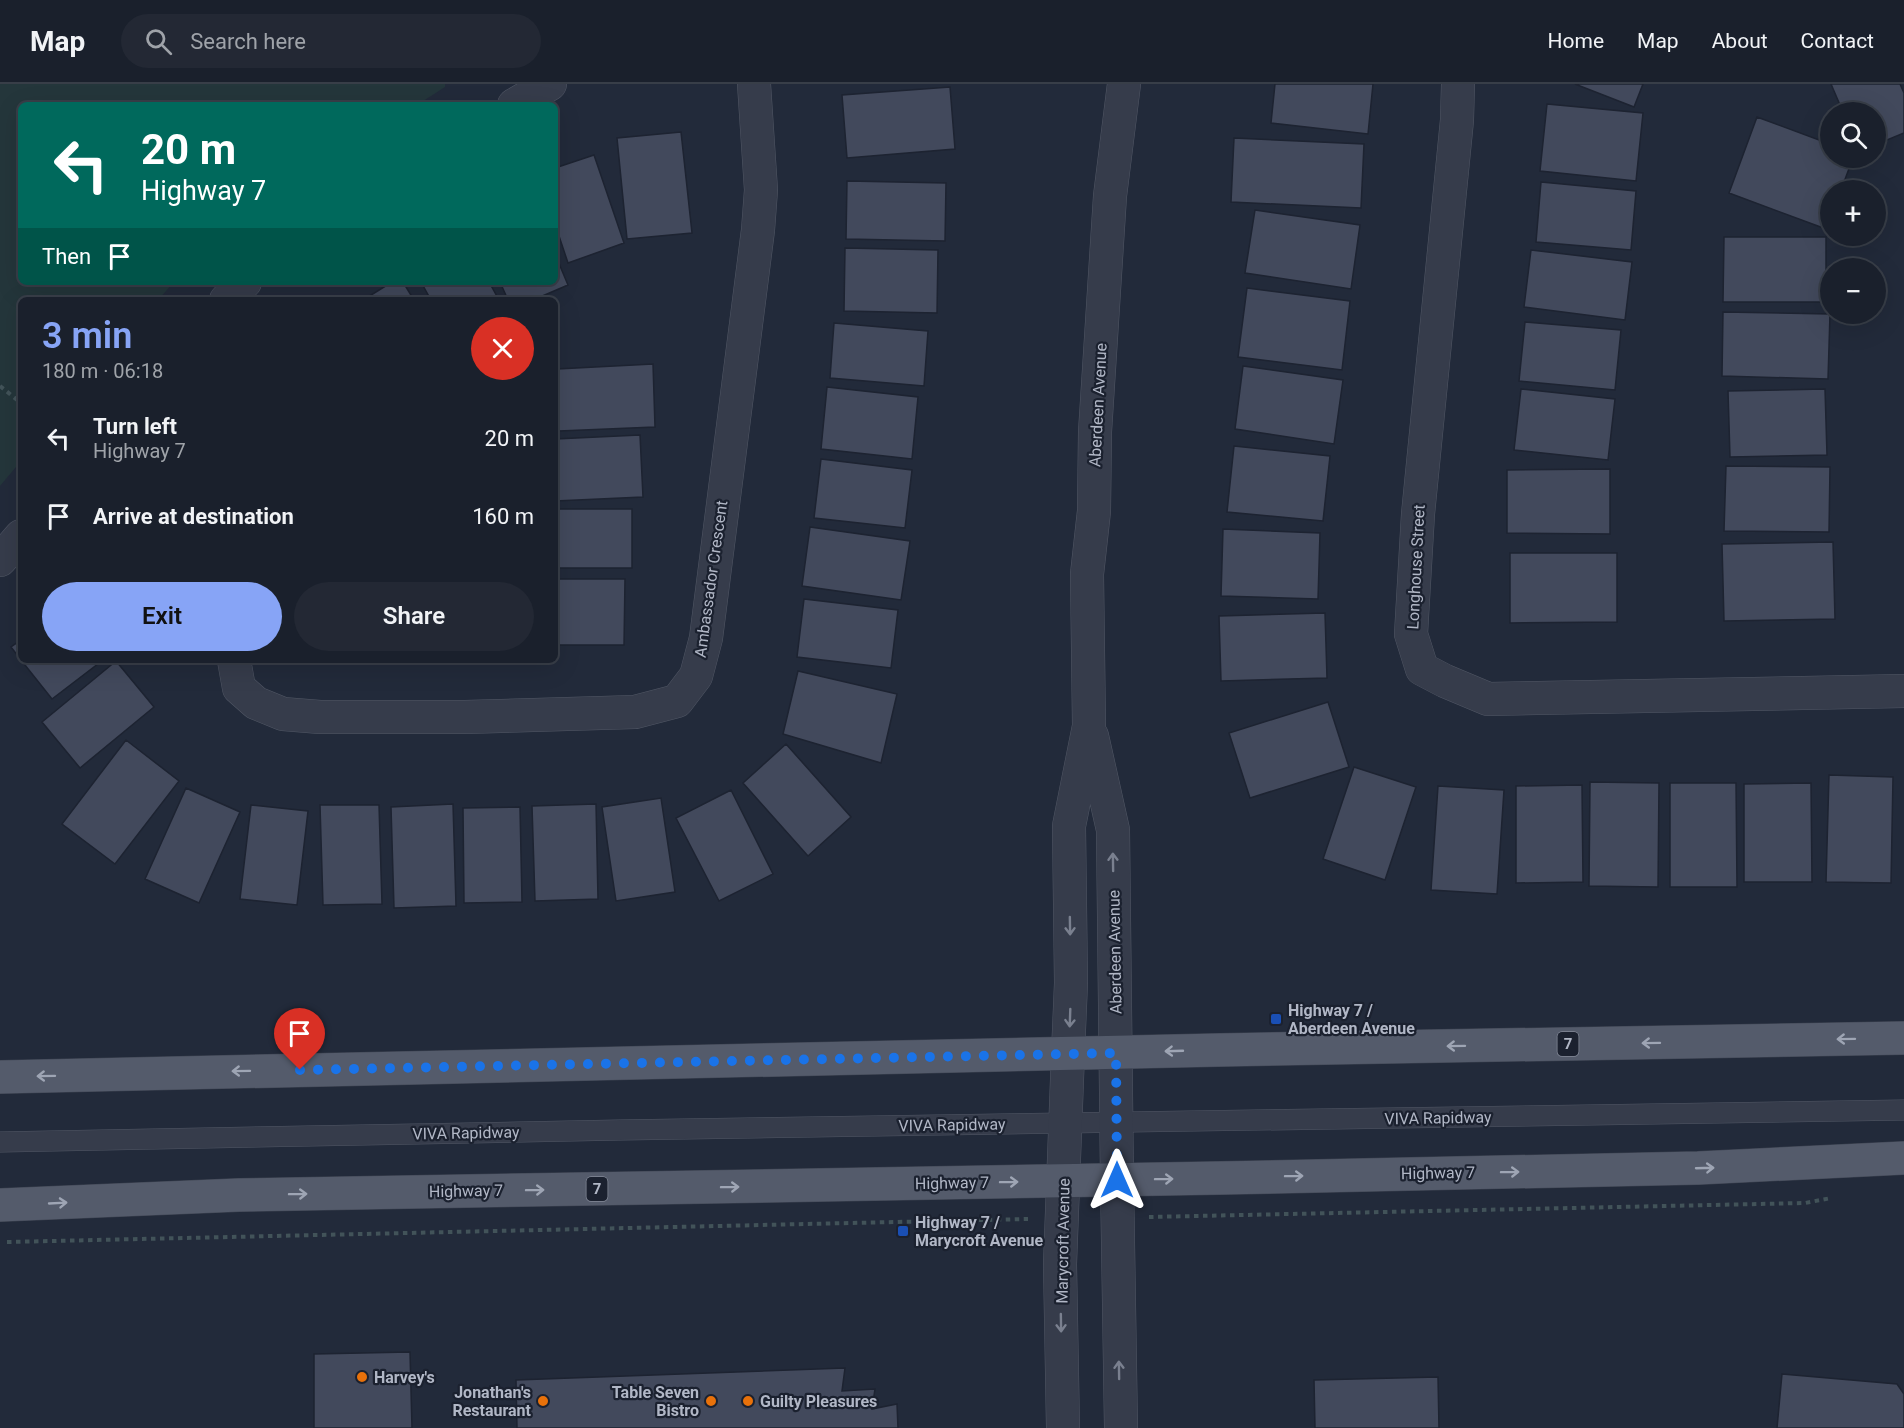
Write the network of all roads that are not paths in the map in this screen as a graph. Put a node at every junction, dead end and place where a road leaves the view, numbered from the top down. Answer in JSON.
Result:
{"nodes":[{"id":1,"x":550,"y":84,"type":"edge"},
{"id":2,"x":754,"y":84,"type":"edge"},
{"id":3,"x":1124,"y":84,"type":"edge"},
{"id":4,"x":1458,"y":84,"type":"edge"},
{"id":5,"x":519,"y":102,"type":"edge"},
{"id":6,"x":242,"y":285,"type":"edge"},
{"id":7,"x":229,"y":297,"type":"edge"},
{"id":8,"x":18,"y":539,"type":"edge"},
{"id":9,"x":0,"y":560,"type":"edge"},
{"id":10,"x":235,"y":663,"type":"edge"},
{"id":11,"x":1904,"y":691,"type":"edge"},
{"id":12,"x":1089,"y":726,"type":"junction"},
{"id":13,"x":1904,"y":1038,"type":"edge"},
{"id":14,"x":1068,"y":1053,"type":"junction"},
{"id":15,"x":1116,"y":1053,"type":"junction"},
{"id":16,"x":0,"y":1077,"type":"edge"},
{"id":17,"x":1904,"y":1110,"type":"edge"},
{"id":18,"x":1116,"y":1122,"type":"junction"},
{"id":19,"x":1066,"y":1123,"type":"junction"},
{"id":20,"x":0,"y":1142,"type":"edge"},
{"id":21,"x":1904,"y":1158,"type":"edge"},
{"id":22,"x":1117,"y":1180,"type":"junction"},
{"id":23,"x":1064,"y":1181,"type":"junction"},
{"id":24,"x":0,"y":1205,"type":"edge"},
{"id":25,"x":1063,"y":1428,"type":"edge"},
{"id":26,"x":1120,"y":1428,"type":"edge"}],
"edges":[{"from":1,"to":5,"type":"street"},
{"from":2,"to":10,"type":"street","name":"Ambassador Crescent"},
{"from":3,"to":12,"type":"street","name":"Aberdeen Avenue"},
{"from":4,"to":11,"type":"street","name":"Longhouse Street"},
{"from":6,"to":7,"type":"street"},
{"from":8,"to":9,"type":"street"},
{"from":12,"to":14,"type":"street","name":"Aberdeen Avenue","one_way":true},
{"from":15,"to":12,"type":"street","name":"Aberdeen Avenue","one_way":true},
{"from":13,"to":15,"type":"main road","number":"7","one_way":true},
{"from":14,"to":15,"type":"main road","number":"7"},
{"from":14,"to":16,"type":"main road","number":"7","one_way":true},
{"from":14,"to":19,"type":"street","name":"Marycroft Avenue"},
{"from":15,"to":18,"type":"street","name":"Aberdeen Avenue"},
{"from":17,"to":18,"type":"lane","name":"VIVA Rapidway"},
{"from":18,"to":19,"type":"lane","name":"VIVA Rapidway"},
{"from":18,"to":22,"type":"street","name":"Aberdeen Avenue"},
{"from":19,"to":20,"type":"lane","name":"VIVA Rapidway"},
{"from":19,"to":23,"type":"street","name":"Marycroft Avenue"},
{"from":22,"to":21,"type":"main road","name":"Highway 7","number":"7","one_way":true},
{"from":22,"to":23,"type":"main road","name":"Highway 7","number":"7"},
{"from":26,"to":22,"type":"street","one_way":true},
{"from":24,"to":23,"type":"main road","name":"Highway 7","number":"7","one_way":true},
{"from":23,"to":25,"type":"street","name":"Marycroft Avenue","one_way":true}]}
